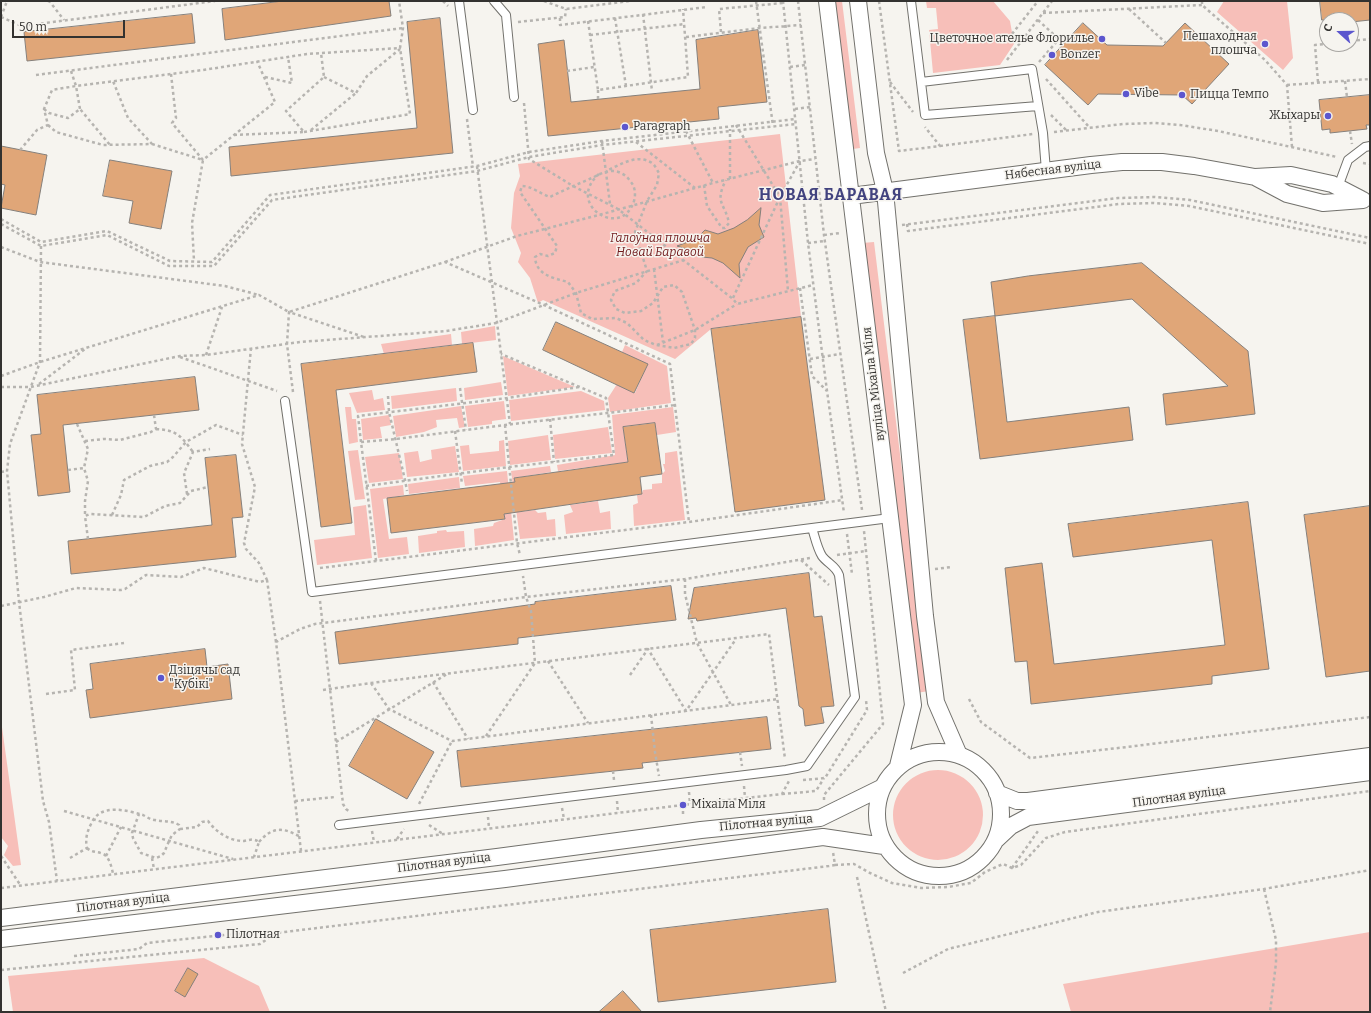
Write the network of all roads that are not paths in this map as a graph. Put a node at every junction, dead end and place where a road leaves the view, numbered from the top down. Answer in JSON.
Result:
{"nodes":[{"id":1,"x":459,"y":1,"type":"edge"},
{"id":2,"x":494,"y":1,"type":"edge"},
{"id":3,"x":827,"y":1,"type":"edge"},
{"id":4,"x":858,"y":1,"type":"edge"},
{"id":5,"x":911,"y":1,"type":"edge"},
{"id":6,"x":921,"y":82,"type":"junction"},
{"id":7,"x":514,"y":97,"type":"dead end"},
{"id":8,"x":1038,"y":106,"type":"junction"},
{"id":9,"x":473,"y":110,"type":"dead end"},
{"id":10,"x":1370,"y":146,"type":"edge"},
{"id":11,"x":1046,"y":171,"type":"junction"},
{"id":12,"x":1255,"y":177,"type":"junction"},
{"id":13,"x":1338,"y":187,"type":"junction"},
{"id":14,"x":885,"y":191,"type":"junction"},
{"id":15,"x":851,"y":196,"type":"junction"},
{"id":16,"x":1365,"y":200,"type":"edge"},
{"id":17,"x":285,"y":402,"type":"dead end"},
{"id":18,"x":890,"y":518,"type":"junction"},
{"id":19,"x":812,"y":528,"type":"junction"},
{"id":20,"x":959,"y":755,"type":"junction"},
{"id":21,"x":1370,"y":756,"type":"edge"},
{"id":22,"x":898,"y":766,"type":"junction"},
{"id":23,"x":1370,"y":772,"type":"edge"},
{"id":24,"x":881,"y":788,"type":"junction"},
{"id":25,"x":997,"y":793,"type":"junction"},
{"id":26,"x":338,"y":825,"type":"dead end"},
{"id":27,"x":996,"y":840,"type":"junction"},
{"id":28,"x":884,"y":846,"type":"junction"},
{"id":29,"x":30,"y":915,"type":"junction"},
{"id":30,"x":1,"y":918,"type":"edge"},
{"id":31,"x":32,"y":935,"type":"junction"},
{"id":32,"x":1,"y":939,"type":"edge"}],
"edges":[{"from":1,"to":9,"type":"lane"},
{"from":2,"to":7,"type":"lane"},
{"from":3,"to":15,"type":"street","name":"вуліца Міхаіла Міля"},
{"from":4,"to":14,"type":"street"},
{"from":5,"to":6,"type":"lane"},
{"from":6,"to":8,"type":"lane"},
{"from":6,"to":8,"type":"lane"},
{"from":8,"to":11,"type":"lane"},
{"from":10,"to":13,"type":"lane"},
{"from":11,"to":12,"type":"street","name":"Нябесная вуліца"},
{"from":11,"to":14,"type":"street","name":"Нябесная вуліца"},
{"from":12,"to":13,"type":"street","name":"Нябесная вуліца"},
{"from":12,"to":16,"type":"street","name":"Нябесная вуліца"},
{"from":13,"to":16,"type":"street","name":"Нябесная вуліца"},
{"from":14,"to":15,"type":"street","name":"Нябесная вуліца"},
{"from":14,"to":20,"type":"street"},
{"from":15,"to":18,"type":"street","name":"вуліца Міхаіла Міля"},
{"from":17,"to":19,"type":"lane"},
{"from":18,"to":19,"type":"lane"},
{"from":18,"to":22,"type":"street","name":"вуліца Міхаіла Міля"},
{"from":19,"to":26,"type":"lane"},
{"from":20,"to":22,"type":"street"},
{"from":20,"to":25,"type":"street"},
{"from":21,"to":25,"type":"street","name":"Пілотная вуліца"},
{"from":22,"to":24,"type":"street"},
{"from":23,"to":27,"type":"street","name":"Пілотная вуліца"},
{"from":24,"to":28,"type":"street"},
{"from":24,"to":29,"type":"street","name":"Пілотная вуліца"},
{"from":25,"to":27,"type":"street"},
{"from":27,"to":28,"type":"street"},
{"from":28,"to":31,"type":"street","name":"Пілотная вуліца"},
{"from":29,"to":30,"type":"street","name":"Пілотная вуліца"},
{"from":29,"to":31,"type":"street"},
{"from":31,"to":32,"type":"street","name":"Пілотная вуліца"}]}
